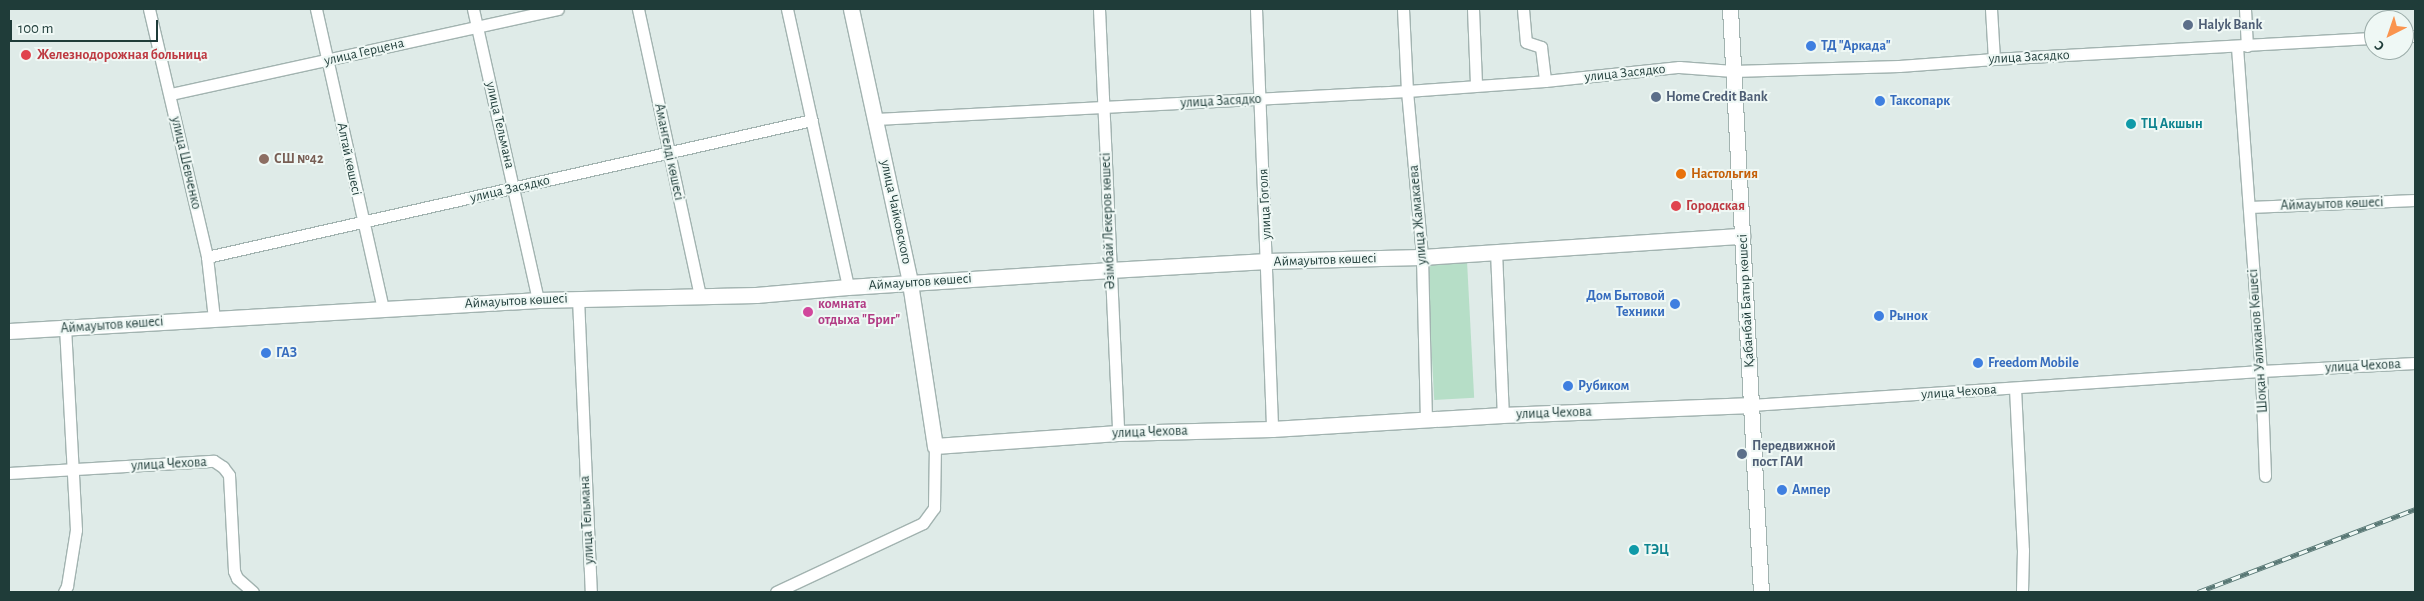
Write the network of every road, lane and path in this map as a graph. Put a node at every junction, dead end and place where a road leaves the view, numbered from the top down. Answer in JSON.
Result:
{"nodes":[{"id":1,"x":149,"y":9,"type":"edge"},
{"id":2,"x":316,"y":9,"type":"edge"},
{"id":3,"x":473,"y":9,"type":"edge"},
{"id":4,"x":558,"y":9,"type":"edge"},
{"id":5,"x":638,"y":9,"type":"edge"},
{"id":6,"x":787,"y":9,"type":"edge"},
{"id":7,"x":851,"y":9,"type":"edge"},
{"id":8,"x":1099,"y":9,"type":"edge"},
{"id":9,"x":1256,"y":9,"type":"edge"},
{"id":10,"x":1403,"y":9,"type":"edge"},
{"id":11,"x":1473,"y":9,"type":"edge"},
{"id":12,"x":1523,"y":9,"type":"edge"},
{"id":13,"x":1730,"y":9,"type":"edge"},
{"id":14,"x":1991,"y":9,"type":"edge"},
{"id":15,"x":2244,"y":9,"type":"edge"},
{"id":16,"x":477,"y":27,"type":"junction"},
{"id":17,"x":2364,"y":39,"type":"edge"},
{"id":18,"x":2242,"y":47,"type":"junction"},
{"id":19,"x":1994,"y":59,"type":"junction"},
{"id":20,"x":327,"y":61,"type":"junction"},
{"id":21,"x":1733,"y":71,"type":"junction"},
{"id":22,"x":1545,"y":82,"type":"junction"},
{"id":23,"x":1476,"y":85,"type":"junction"},
{"id":24,"x":1408,"y":91,"type":"junction"},
{"id":25,"x":171,"y":94,"type":"junction"},
{"id":26,"x":1260,"y":99,"type":"junction"},
{"id":27,"x":1103,"y":107,"type":"junction"},
{"id":28,"x":876,"y":119,"type":"junction"},
{"id":29,"x":812,"y":120,"type":"junction"},
{"id":30,"x":669,"y":153,"type":"junction"},
{"id":31,"x":514,"y":188,"type":"junction"},
{"id":32,"x":2415,"y":200,"type":"edge"},
{"id":33,"x":2248,"y":207,"type":"junction"},
{"id":34,"x":363,"y":222,"type":"junction"},
{"id":35,"x":1742,"y":236,"type":"junction"},
{"id":36,"x":1496,"y":251,"type":"junction"},
{"id":37,"x":207,"y":256,"type":"junction"},
{"id":38,"x":1422,"y":256,"type":"junction"},
{"id":39,"x":1267,"y":261,"type":"junction"},
{"id":40,"x":1110,"y":270,"type":"junction"},
{"id":41,"x":910,"y":283,"type":"junction"},
{"id":42,"x":848,"y":286,"type":"junction"},
{"id":43,"x":700,"y":296,"type":"junction"},
{"id":44,"x":578,"y":298,"type":"junction"},
{"id":45,"x":538,"y":300,"type":"junction"},
{"id":46,"x":383,"y":309,"type":"junction"},
{"id":47,"x":214,"y":318,"type":"junction"},
{"id":48,"x":65,"y":328,"type":"junction"},
{"id":49,"x":9,"y":331,"type":"edge"},
{"id":50,"x":2415,"y":363,"type":"edge"},
{"id":51,"x":2261,"y":371,"type":"junction"},
{"id":52,"x":2015,"y":388,"type":"junction"},
{"id":53,"x":1751,"y":405,"type":"junction"},
{"id":54,"x":1503,"y":415,"type":"junction"},
{"id":55,"x":1426,"y":421,"type":"junction"},
{"id":56,"x":1272,"y":429,"type":"junction"},
{"id":57,"x":1118,"y":432,"type":"junction"},
{"id":58,"x":935,"y":446,"type":"junction"},
{"id":59,"x":73,"y":469,"type":"junction"},
{"id":60,"x":9,"y":473,"type":"edge"},
{"id":61,"x":2265,"y":476,"type":"dead end"},
{"id":62,"x":64,"y":592,"type":"edge"},
{"id":63,"x":253,"y":592,"type":"edge"},
{"id":64,"x":591,"y":592,"type":"edge"},
{"id":65,"x":776,"y":592,"type":"edge"},
{"id":66,"x":1762,"y":592,"type":"edge"},
{"id":67,"x":2022,"y":592,"type":"edge"}],
"edges":[{"from":1,"to":25,"type":"street","name":"улица Шевченко"},
{"from":2,"to":20,"type":"street","name":"Алтай көшесі"},
{"from":3,"to":16,"type":"street","name":"улица Тельмана"},
{"from":4,"to":16,"type":"street","name":"улица Герцена"},
{"from":5,"to":30,"type":"street","name":"Амангелді көшесі"},
{"from":6,"to":29,"type":"street"},
{"from":7,"to":28,"type":"street","name":"улица Чайковского"},
{"from":8,"to":27,"type":"street","name":"Әзімбай Лекеров көшесі"},
{"from":9,"to":26,"type":"street","name":"улица Гоголя"},
{"from":10,"to":24,"type":"street","name":"улица Жамакаева"},
{"from":11,"to":23,"type":"street"},
{"from":12,"to":22,"type":"street"},
{"from":13,"to":21,"type":"street","name":"Қабанбай Батыр көшесі"},
{"from":14,"to":19,"type":"street"},
{"from":15,"to":18,"type":"street"},
{"from":16,"to":20,"type":"street","name":"улица Герцена"},
{"from":16,"to":31,"type":"street","name":"улица Тельмана"},
{"from":17,"to":18,"type":"street","name":"улица Засядко"},
{"from":18,"to":19,"type":"street","name":"улица Засядко"},
{"from":18,"to":33,"type":"street","name":"Шоқан Уәлиханов Көшесі"},
{"from":19,"to":21,"type":"street","name":"улица Засядко"},
{"from":20,"to":25,"type":"street","name":"улица Герцена"},
{"from":20,"to":34,"type":"street","name":"Алтай көшесі"},
{"from":21,"to":22,"type":"street","name":"улица Засядко"},
{"from":21,"to":35,"type":"street","name":"Қабанбай Батыр көшесі"},
{"from":22,"to":23,"type":"street","name":"улица Засядко"},
{"from":23,"to":24,"type":"street","name":"улица Засядко"},
{"from":24,"to":26,"type":"street","name":"улица Засядко"},
{"from":24,"to":38,"type":"street","name":"улица Жамакаева"},
{"from":25,"to":37,"type":"street","name":"улица Шевченко"},
{"from":26,"to":27,"type":"street","name":"улица Засядко"},
{"from":26,"to":39,"type":"street","name":"улица Гоголя"},
{"from":27,"to":28,"type":"street","name":"улица Засядко"},
{"from":27,"to":40,"type":"street","name":"Әзімбай Лекеров көшесі"},
{"from":28,"to":41,"type":"street","name":"улица Чайковского"},
{"from":29,"to":30,"type":"street","name":"улица Засядко"},
{"from":29,"to":42,"type":"street"},
{"from":30,"to":31,"type":"street","name":"улица Засядко"},
{"from":30,"to":43,"type":"street","name":"Амангелді көшесі"},
{"from":31,"to":34,"type":"street","name":"улица Засядко"},
{"from":31,"to":45,"type":"street","name":"улица Тельмана"},
{"from":32,"to":33,"type":"street","name":"Аймауытов көшесі"},
{"from":33,"to":51,"type":"street","name":"Шоқан Уәлиханов Көшесі"},
{"from":34,"to":37,"type":"street","name":"улица Засядко"},
{"from":34,"to":46,"type":"street","name":"Алтай көшесі"},
{"from":35,"to":36,"type":"street","name":"Аймауытов көшесі"},
{"from":35,"to":53,"type":"street","name":"Қабанбай Батыр көшесі"},
{"from":36,"to":38,"type":"street","name":"Аймауытов көшесі"},
{"from":36,"to":54,"type":"street"},
{"from":37,"to":47,"type":"street","name":"улица Шевченко"},
{"from":38,"to":39,"type":"street","name":"Аймауытов көшесі"},
{"from":38,"to":55,"type":"street","name":"улица Жамакаева"},
{"from":39,"to":40,"type":"street","name":"Аймауытов көшесі"},
{"from":39,"to":56,"type":"street","name":"улица Гоголя"},
{"from":40,"to":41,"type":"street","name":"Аймауытов көшесі"},
{"from":40,"to":57,"type":"street","name":"Әзімбай Лекеров көшесі"},
{"from":41,"to":42,"type":"street","name":"Аймауытов көшесі"},
{"from":41,"to":58,"type":"street","name":"улица Чайковского"},
{"from":42,"to":43,"type":"street","name":"Аймауытов көшесі"},
{"from":43,"to":44,"type":"street","name":"Аймауытов көшесі"},
{"from":44,"to":45,"type":"street","name":"Аймауытов көшесі"},
{"from":44,"to":64,"type":"street","name":"улица Тельмана"},
{"from":45,"to":46,"type":"street","name":"Аймауытов көшесі"},
{"from":46,"to":47,"type":"street","name":"Аймауытов көшесі"},
{"from":47,"to":48,"type":"street","name":"Аймауытов көшесі"},
{"from":48,"to":49,"type":"street","name":"Аймауытов көшесі"},
{"from":48,"to":59,"type":"street"},
{"from":50,"to":51,"type":"street","name":"улица Чехова"},
{"from":51,"to":52,"type":"street","name":"улица Чехова"},
{"from":51,"to":61,"type":"street","name":"Шоқан Уәлиханов Көшесі"},
{"from":52,"to":53,"type":"street","name":"улица Чехова"},
{"from":52,"to":67,"type":"street"},
{"from":53,"to":54,"type":"street","name":"улица Чехова"},
{"from":53,"to":66,"type":"street","name":"Қабанбай Батыр көшесі"},
{"from":54,"to":55,"type":"street","name":"улица Чехова"},
{"from":55,"to":56,"type":"street","name":"улица Чехова"},
{"from":56,"to":57,"type":"street","name":"улица Чехова"},
{"from":57,"to":58,"type":"street","name":"улица Чехова"},
{"from":58,"to":65,"type":"street"},
{"from":59,"to":60,"type":"street","name":"улица Чехова"},
{"from":59,"to":62,"type":"street"},
{"from":59,"to":63,"type":"street","name":"улица Чехова"}]}
